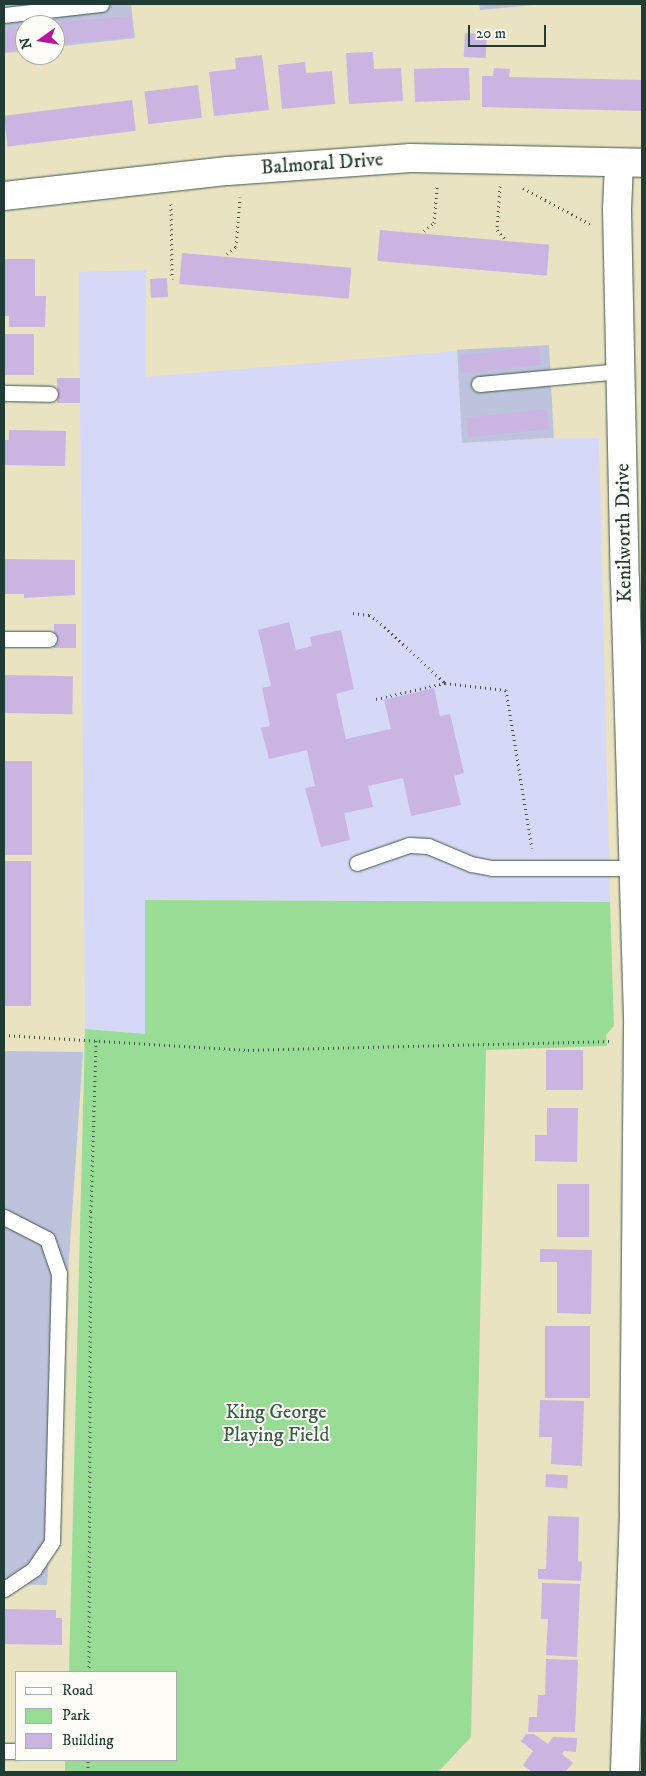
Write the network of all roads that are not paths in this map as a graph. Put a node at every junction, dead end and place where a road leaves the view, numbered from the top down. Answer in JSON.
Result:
{"nodes":[{"id":1,"x":100,"y":4,"type":"edge"},
{"id":2,"x":53,"y":6,"type":"edge"},
{"id":3,"x":4,"y":14,"type":"edge"},
{"id":4,"x":631,"y":164,"type":"edge"},
{"id":5,"x":4,"y":196,"type":"edge"},
{"id":6,"x":620,"y":371,"type":"junction"},
{"id":7,"x":479,"y":384,"type":"dead end"},
{"id":8,"x":4,"y":393,"type":"edge"},
{"id":9,"x":50,"y":394,"type":"dead end"},
{"id":10,"x":4,"y":639,"type":"edge"},
{"id":11,"x":49,"y":639,"type":"dead end"},
{"id":12,"x":357,"y":863,"type":"dead end"},
{"id":13,"x":633,"y":868,"type":"junction"},
{"id":14,"x":640,"y":1031,"type":"edge"},
{"id":15,"x":4,"y":1217,"type":"edge"},
{"id":16,"x":638,"y":1512,"type":"edge"},
{"id":17,"x":4,"y":1589,"type":"edge"},
{"id":18,"x":625,"y":1772,"type":"edge"}],
"edges":[{"from":1,"to":2,"type":"lane"},
{"from":2,"to":3,"type":"lane"},
{"from":4,"to":5,"type":"street","name":"Balmoral Drive"},
{"from":4,"to":6,"type":"street","name":"Kenilworth Drive"},
{"from":6,"to":7,"type":"lane"},
{"from":6,"to":13,"type":"street","name":"Kenilworth Drive"},
{"from":8,"to":9,"type":"lane"},
{"from":10,"to":11,"type":"lane"},
{"from":12,"to":13,"type":"lane"},
{"from":13,"to":14,"type":"street","name":"Kenilworth Drive"},
{"from":14,"to":16,"type":"street","name":"Kenilworth Drive"},
{"from":15,"to":17,"type":"lane"},
{"from":16,"to":18,"type":"street","name":"Kenilworth Drive"}]}
